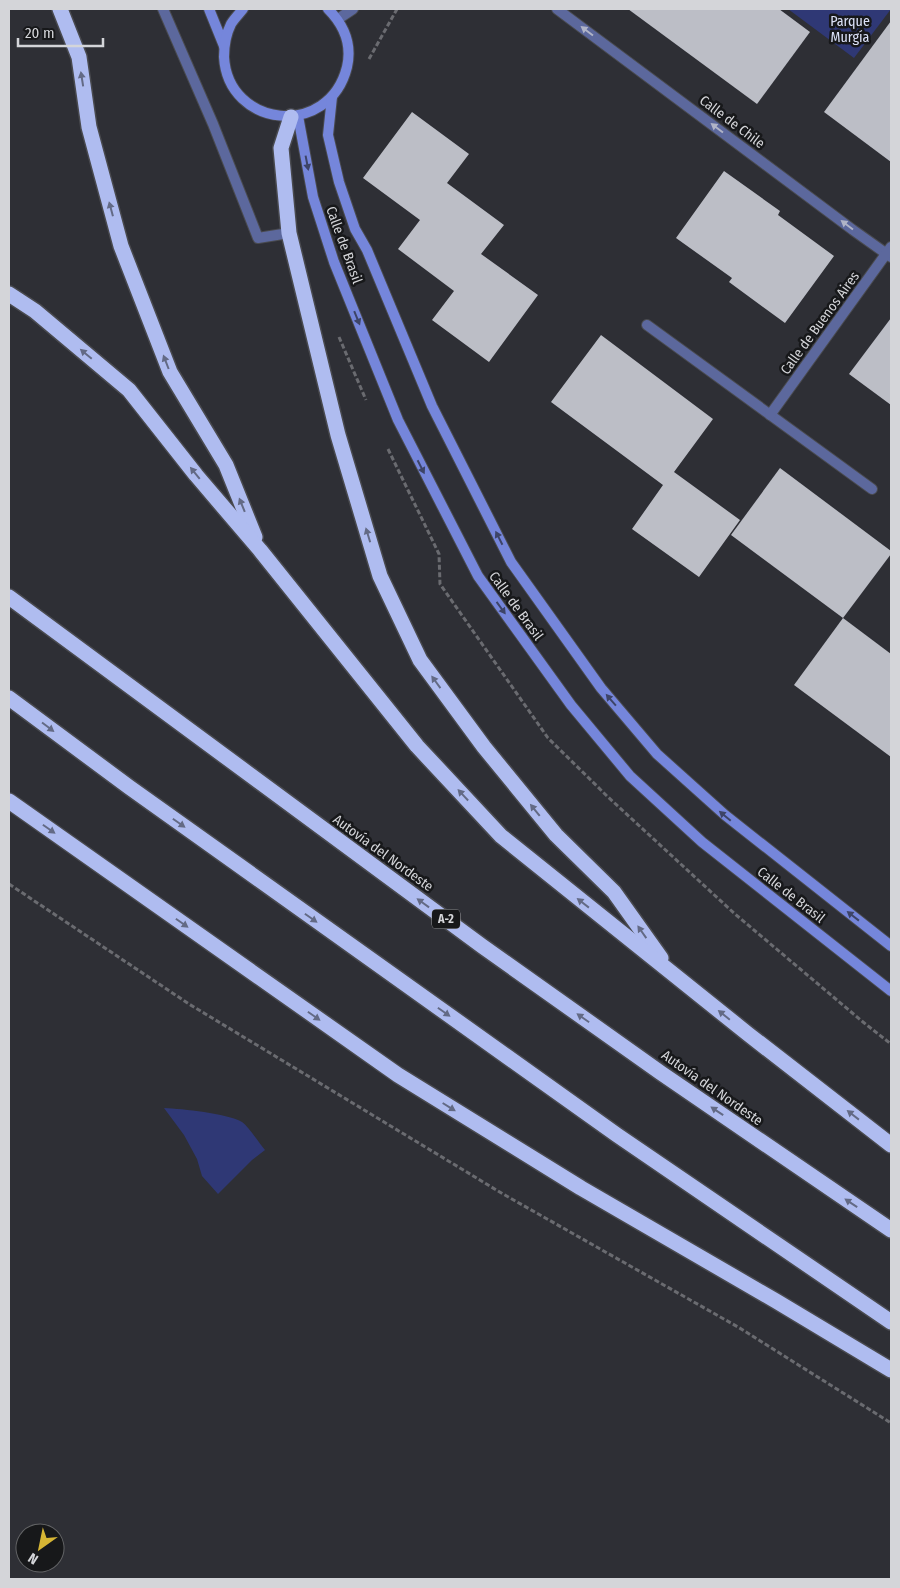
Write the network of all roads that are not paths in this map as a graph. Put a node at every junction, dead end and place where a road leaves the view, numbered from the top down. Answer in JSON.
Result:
{"nodes":[{"id":1,"x":60,"y":9,"type":"edge"},
{"id":2,"x":162,"y":9,"type":"edge"},
{"id":3,"x":209,"y":9,"type":"edge"},
{"id":4,"x":243,"y":9,"type":"edge"},
{"id":5,"x":328,"y":9,"type":"edge"},
{"id":6,"x":353,"y":9,"type":"edge"},
{"id":7,"x":557,"y":9,"type":"edge"},
{"id":8,"x":338,"y":19,"type":"junction"},
{"id":9,"x":224,"y":46,"type":"junction"},
{"id":10,"x":332,"y":97,"type":"junction"},
{"id":11,"x":294,"y":116,"type":"junction"},
{"id":12,"x":289,"y":233,"type":"junction"},
{"id":13,"x":890,"y":253,"type":"edge"},
{"id":14,"x":9,"y":294,"type":"edge"},
{"id":15,"x":647,"y":325,"type":"dead end"},
{"id":16,"x":770,"y":415,"type":"junction"},
{"id":17,"x":872,"y":489,"type":"dead end"},
{"id":18,"x":260,"y":550,"type":"junction"},
{"id":19,"x":9,"y":596,"type":"edge"},
{"id":20,"x":9,"y":698,"type":"edge"},
{"id":21,"x":9,"y":801,"type":"edge"},
{"id":22,"x":891,"y":946,"type":"edge"},
{"id":23,"x":670,"y":972,"type":"junction"},
{"id":24,"x":891,"y":991,"type":"edge"},
{"id":25,"x":891,"y":1145,"type":"edge"},
{"id":26,"x":891,"y":1230,"type":"edge"},
{"id":27,"x":891,"y":1322,"type":"edge"},
{"id":28,"x":891,"y":1370,"type":"edge"}],
"edges":[{"from":18,"to":1,"type":"highway","one_way":true},
{"from":2,"to":12,"type":"street"},
{"from":3,"to":9,"type":"street"},
{"from":4,"to":9,"type":"street"},
{"from":5,"to":8,"type":"street"},
{"from":6,"to":8,"type":"street"},
{"from":13,"to":7,"type":"street","name":"Calle de Chile","one_way":true},
{"from":8,"to":10,"type":"street"},
{"from":9,"to":11,"type":"street"},
{"from":10,"to":11,"type":"street"},
{"from":22,"to":10,"type":"street","name":"Calle de Brasil","one_way":true},
{"from":11,"to":12,"type":"highway"},
{"from":11,"to":24,"type":"street","name":"Calle de Brasil","one_way":true},
{"from":23,"to":12,"type":"highway","one_way":true},
{"from":13,"to":16,"type":"street","name":"Calle de Buenos Aires"},
{"from":18,"to":14,"type":"highway","one_way":true},
{"from":15,"to":16,"type":"street"},
{"from":16,"to":17,"type":"street"},
{"from":23,"to":18,"type":"highway","one_way":true},
{"from":26,"to":19,"type":"highway","name":"Autovía del Nordeste","number":"A-2","one_way":true},
{"from":20,"to":27,"type":"highway","one_way":true},
{"from":21,"to":28,"type":"highway","one_way":true},
{"from":25,"to":23,"type":"highway","one_way":true}]}
